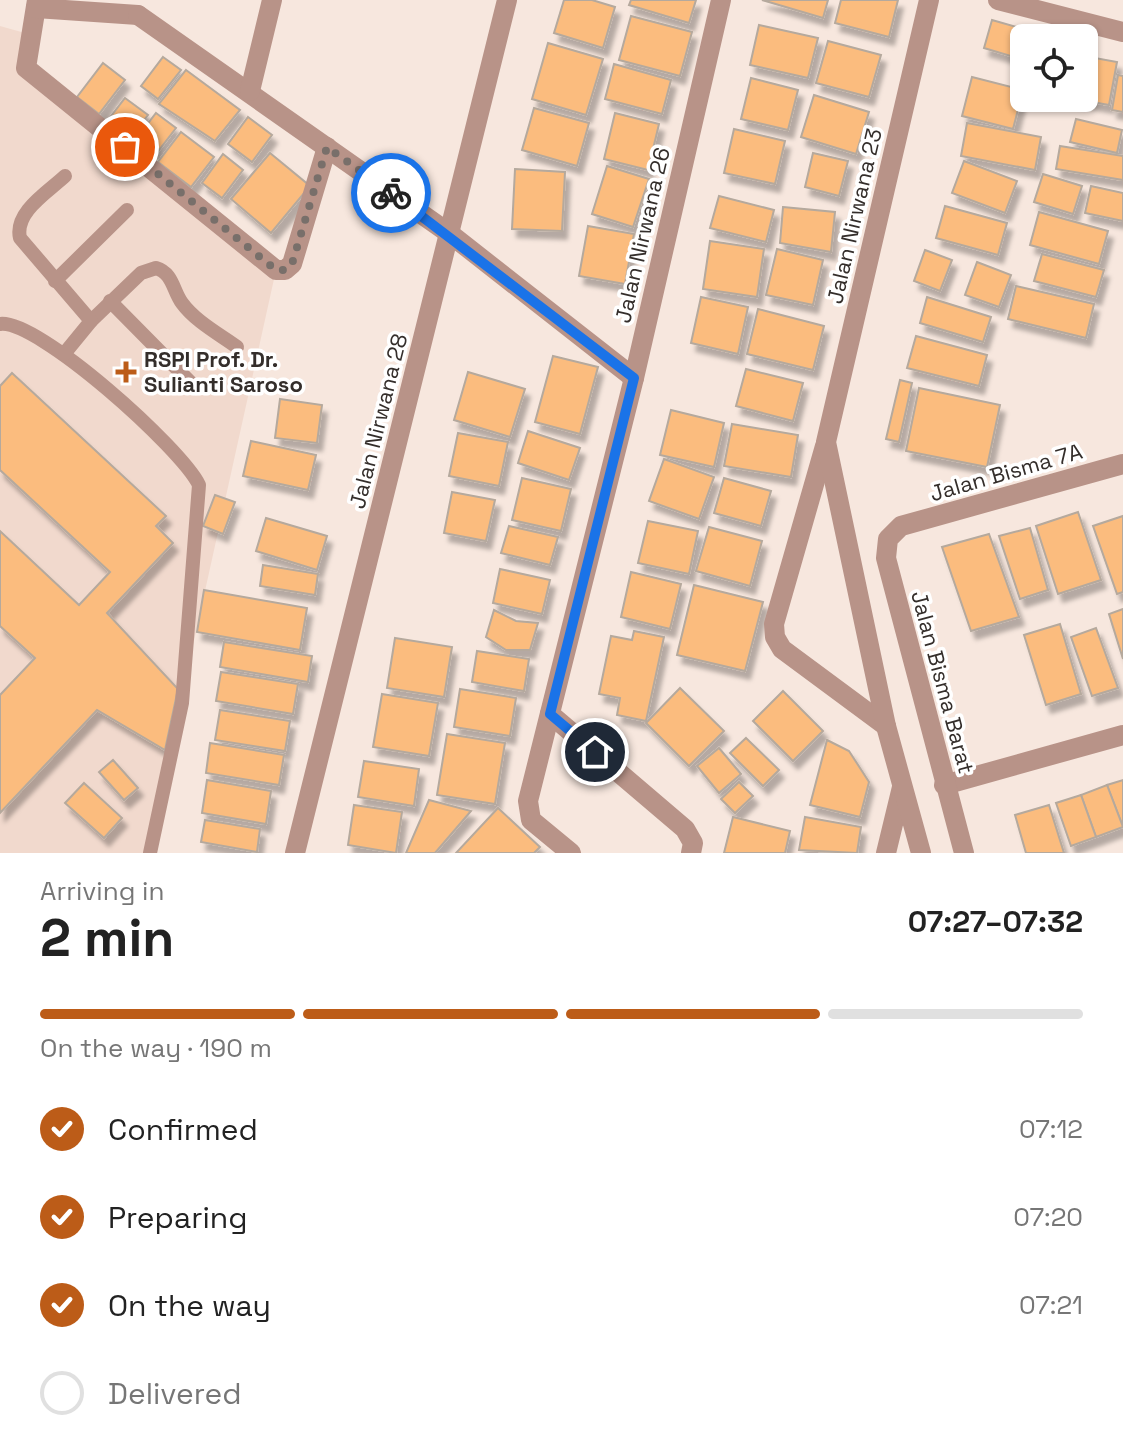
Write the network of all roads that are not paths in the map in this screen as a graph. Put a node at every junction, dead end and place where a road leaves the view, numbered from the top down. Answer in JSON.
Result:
{"nodes":[{"id":1,"x":272,"y":0,"type":"edge"},
{"id":2,"x":507,"y":0,"type":"edge"},
{"id":3,"x":721,"y":0,"type":"edge"},
{"id":4,"x":929,"y":0,"type":"edge"},
{"id":5,"x":998,"y":0,"type":"edge"},
{"id":6,"x":37,"y":4,"type":"edge"},
{"id":7,"x":143,"y":7,"type":"edge"},
{"id":8,"x":1123,"y":32,"type":"edge"},
{"id":9,"x":250,"y":91,"type":"junction"},
{"id":10,"x":327,"y":147,"type":"junction"},
{"id":11,"x":65,"y":176,"type":"dead end"},
{"id":12,"x":127,"y":210,"type":"dead end"},
{"id":13,"x":450,"y":234,"type":"junction"},
{"id":14,"x":55,"y":281,"type":"junction"},
{"id":15,"x":110,"y":301,"type":"junction"},
{"id":16,"x":91,"y":321,"type":"junction"},
{"id":17,"x":0,"y":324,"type":"edge"},
{"id":18,"x":237,"y":347,"type":"dead end"},
{"id":19,"x":64,"y":354,"type":"junction"},
{"id":20,"x":634,"y":378,"type":"junction"},
{"id":21,"x":192,"y":384,"type":"dead end"},
{"id":22,"x":826,"y":442,"type":"junction"},
{"id":23,"x":1123,"y":464,"type":"edge"},
{"id":24,"x":901,"y":526,"type":"joint"},
{"id":25,"x":550,"y":714,"type":"junction"},
{"id":26,"x":886,"y":726,"type":"junction"},
{"id":27,"x":1123,"y":735,"type":"edge"},
{"id":28,"x":903,"y":783,"type":"junction"},
{"id":29,"x":944,"y":785,"type":"junction"},
{"id":30,"x":150,"y":853,"type":"edge"},
{"id":31,"x":295,"y":853,"type":"edge"},
{"id":32,"x":571,"y":853,"type":"edge"},
{"id":33,"x":691,"y":853,"type":"edge"},
{"id":34,"x":886,"y":853,"type":"edge"},
{"id":35,"x":921,"y":853,"type":"edge"},
{"id":36,"x":964,"y":853,"type":"edge"}],
"edges":[{"from":1,"to":9,"type":"street"},
{"from":2,"to":13,"type":"street","name":"Jalan Nirwana 28"},
{"from":3,"to":20,"type":"street","name":"Jalan Nirwana 26"},
{"from":4,"to":22,"type":"street","name":"Jalan Nirwana 23"},
{"from":5,"to":8,"type":"street"},
{"from":6,"to":7,"type":"street"},
{"from":6,"to":10,"type":"street"},
{"from":7,"to":9,"type":"street"},
{"from":9,"to":10,"type":"street"},
{"from":10,"to":13,"type":"street"},
{"from":11,"to":14,"type":"lane"},
{"from":12,"to":14,"type":"lane"},
{"from":13,"to":20,"type":"street"},
{"from":13,"to":31,"type":"street","name":"Jalan Nirwana 28"},
{"from":14,"to":16,"type":"lane"},
{"from":15,"to":16,"type":"lane"},
{"from":15,"to":18,"type":"lane"},
{"from":15,"to":21,"type":"lane"},
{"from":16,"to":19,"type":"lane"},
{"from":17,"to":19,"type":"lane"},
{"from":19,"to":30,"type":"lane"},
{"from":20,"to":25,"type":"street","name":"Jalan Nirwana 26"},
{"from":22,"to":26,"type":"street","name":"Jalan Nirwana 23"},
{"from":22,"to":26,"type":"street","name":"Jalan Nirwana 23"},
{"from":23,"to":24,"type":"street","name":"Jalan Bisma 7A"},
{"from":24,"to":29,"type":"street","name":"Jalan Bisma Barat"},
{"from":25,"to":32,"type":"street","name":"Jalan Nirwana 26"},
{"from":25,"to":33,"type":"street"},
{"from":26,"to":28,"type":"street","name":"Jalan Nirwana 23"},
{"from":27,"to":29,"type":"street"},
{"from":28,"to":34,"type":"street"},
{"from":28,"to":35,"type":"street","name":"Jalan Nirwana 23"},
{"from":29,"to":36,"type":"street","name":"Jalan Bisma Barat"}]}
